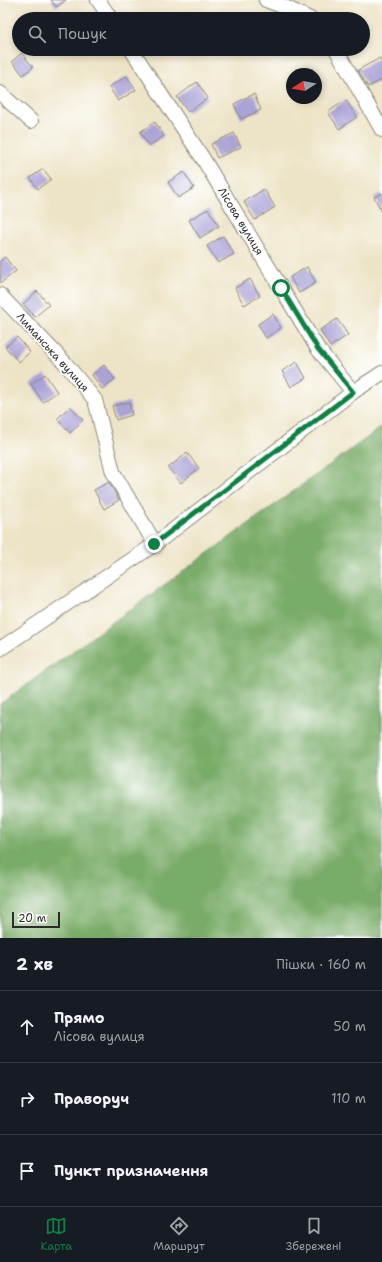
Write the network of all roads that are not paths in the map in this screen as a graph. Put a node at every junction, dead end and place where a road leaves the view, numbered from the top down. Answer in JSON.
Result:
{"nodes":[{"id":1,"x":98,"y":0,"type":"edge"},
{"id":2,"x":266,"y":0,"type":"edge"},
{"id":3,"x":106,"y":12,"type":"edge"},
{"id":4,"x":295,"y":12,"type":"edge"},
{"id":5,"x":135,"y":56,"type":"edge"},
{"id":6,"x":340,"y":56,"type":"edge"},
{"id":7,"x":0,"y":93,"type":"edge"},
{"id":8,"x":31,"y":121,"type":"dead end"},
{"id":9,"x":382,"y":130,"type":"edge"},
{"id":10,"x":0,"y":295,"type":"edge"},
{"id":11,"x":382,"y":373,"type":"edge"},
{"id":12,"x":353,"y":392,"type":"junction"},
{"id":13,"x":154,"y":544,"type":"junction"},
{"id":14,"x":1,"y":647,"type":"edge"}],
"edges":[{"from":1,"to":3,"type":"street"},
{"from":2,"to":4,"type":"street"},
{"from":5,"to":12,"type":"street","name":"Лісова вулиця"},
{"from":6,"to":9,"type":"street"},
{"from":7,"to":8,"type":"street"},
{"from":10,"to":13,"type":"street","name":"Лиманська вулиця"},
{"from":11,"to":12,"type":"street"},
{"from":12,"to":13,"type":"street"},
{"from":13,"to":14,"type":"street"}]}
